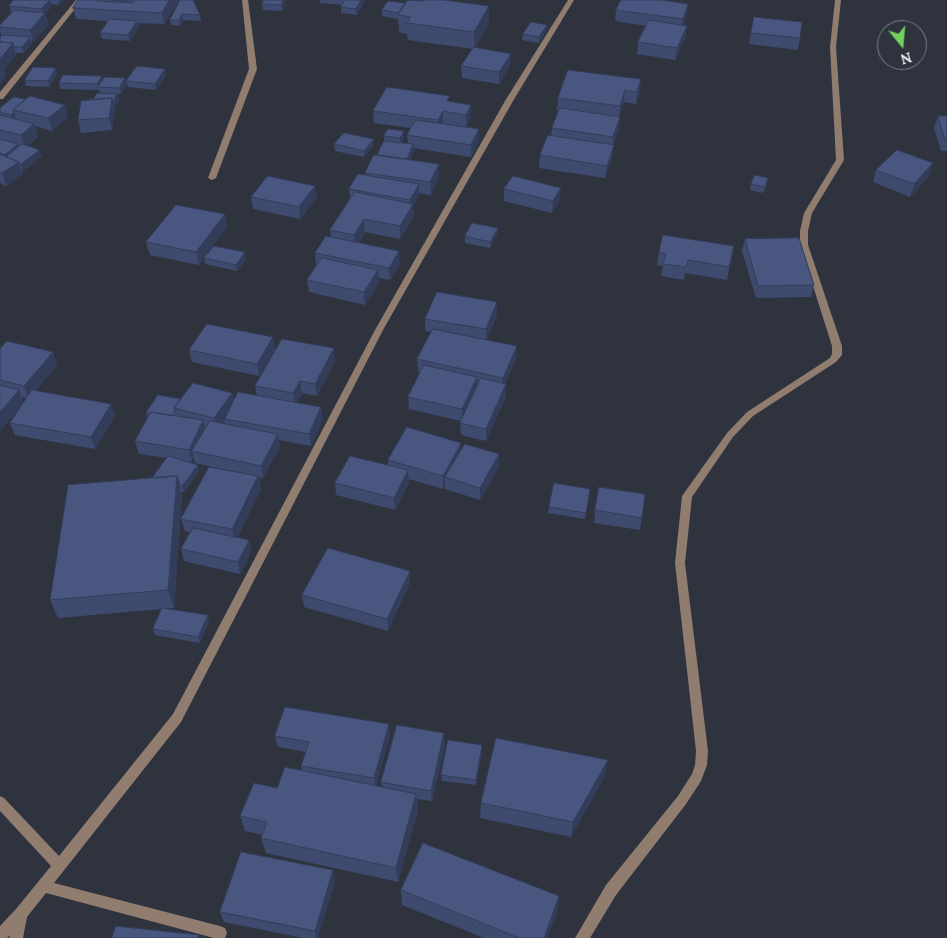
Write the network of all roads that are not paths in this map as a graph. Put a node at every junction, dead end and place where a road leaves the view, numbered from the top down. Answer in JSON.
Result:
{"nodes":[{"id":1,"x":79,"y":0,"type":"edge"},
{"id":2,"x":245,"y":0,"type":"edge"},
{"id":3,"x":571,"y":0,"type":"edge"},
{"id":4,"x":838,"y":0,"type":"edge"},
{"id":5,"x":0,"y":98,"type":"edge"},
{"id":6,"x":212,"y":178,"type":"dead end"},
{"id":7,"x":0,"y":802,"type":"edge"},
{"id":8,"x":60,"y":866,"type":"junction"},
{"id":9,"x":43,"y":886,"type":"junction"},
{"id":10,"x":21,"y":914,"type":"junction"},
{"id":11,"x":220,"y":933,"type":"dead end"},
{"id":12,"x":0,"y":936,"type":"edge"},
{"id":13,"x":16,"y":938,"type":"edge"},
{"id":14,"x":582,"y":938,"type":"edge"}],
"edges":[{"from":1,"to":5,"type":"street"},
{"from":2,"to":6,"type":"street"},
{"from":3,"to":8,"type":"street"},
{"from":4,"to":14,"type":"street"},
{"from":7,"to":8,"type":"street"},
{"from":8,"to":9,"type":"street"},
{"from":9,"to":10,"type":"street"},
{"from":9,"to":11,"type":"street"},
{"from":10,"to":12,"type":"street"},
{"from":10,"to":13,"type":"street"}]}
